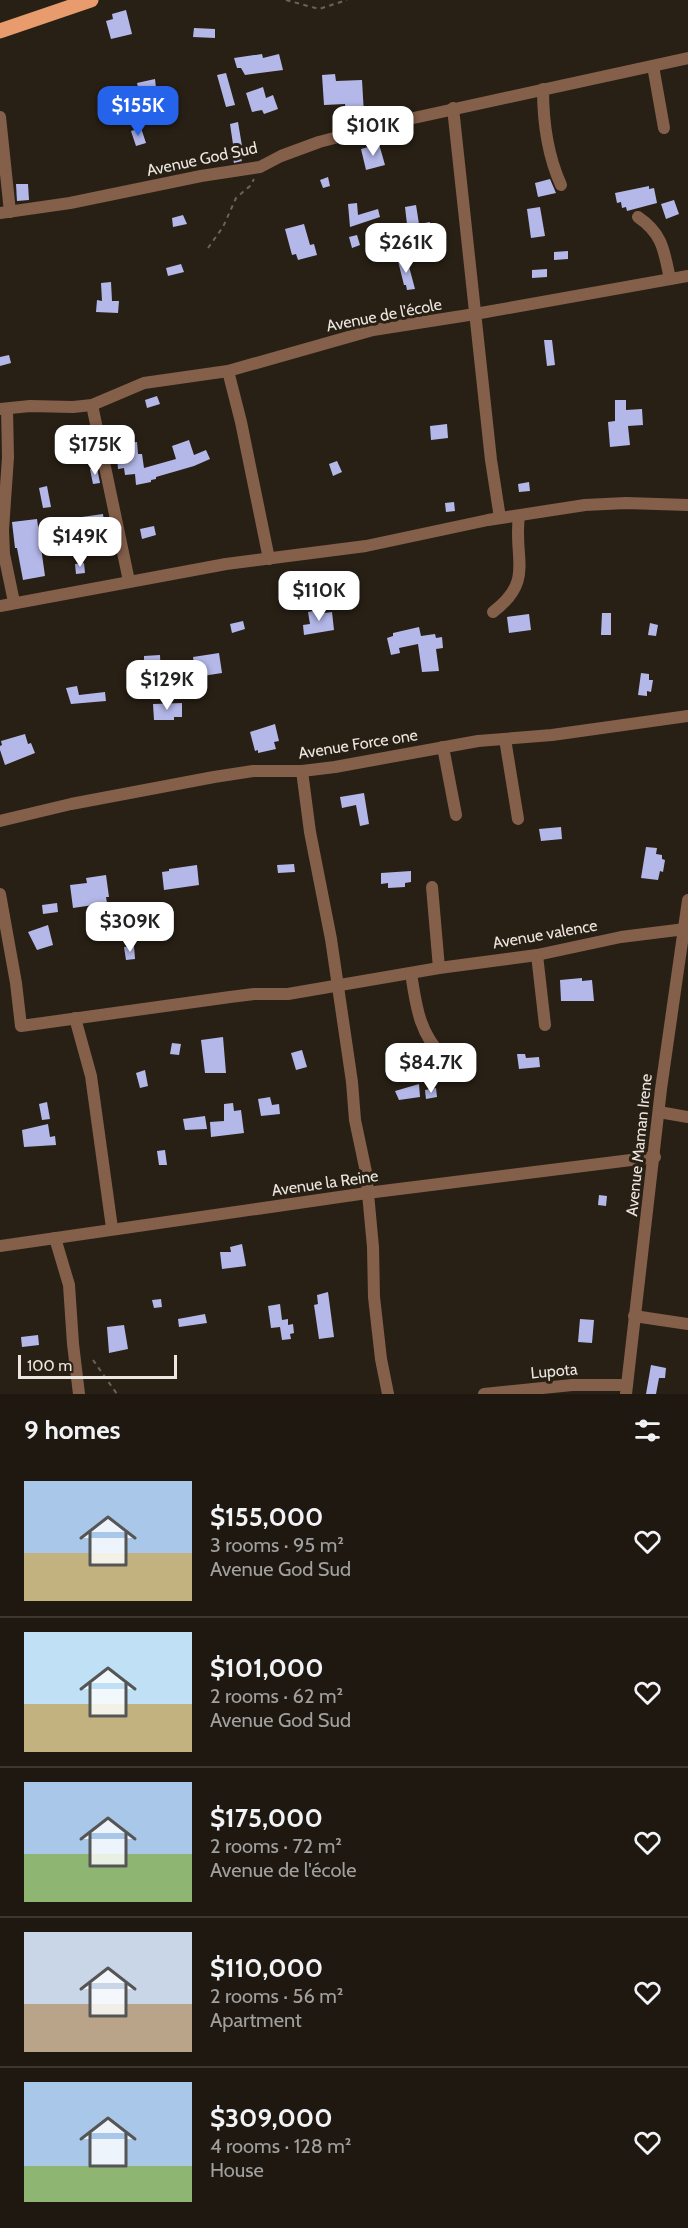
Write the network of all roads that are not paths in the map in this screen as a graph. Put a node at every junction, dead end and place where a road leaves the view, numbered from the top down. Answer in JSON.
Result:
{"nodes":[{"id":1,"x":91,"y":0,"type":"edge"},
{"id":2,"x":0,"y":31,"type":"edge"},
{"id":3,"x":688,"y":58,"type":"edge"},
{"id":4,"x":653,"y":66,"type":"junction"},
{"id":5,"x":543,"y":89,"type":"junction"},
{"id":6,"x":453,"y":108,"type":"junction"},
{"id":7,"x":0,"y":117,"type":"edge"},
{"id":8,"x":664,"y":128,"type":"dead end"},
{"id":9,"x":561,"y":185,"type":"dead end"},
{"id":10,"x":5,"y":213,"type":"edge"},
{"id":11,"x":638,"y":217,"type":"dead end"},
{"id":12,"x":688,"y":276,"type":"edge"},
{"id":13,"x":670,"y":279,"type":"junction"},
{"id":14,"x":475,"y":314,"type":"junction"},
{"id":15,"x":228,"y":371,"type":"junction"},
{"id":16,"x":92,"y":405,"type":"junction"},
{"id":17,"x":3,"y":409,"type":"edge"},
{"id":18,"x":688,"y":505,"type":"edge"},
{"id":19,"x":519,"y":516,"type":"junction"},
{"id":20,"x":500,"y":518,"type":"junction"},
{"id":21,"x":268,"y":559,"type":"junction"},
{"id":22,"x":129,"y":581,"type":"junction"},
{"id":23,"x":14,"y":602,"type":"junction"},
{"id":24,"x":0,"y":606,"type":"edge"},
{"id":25,"x":493,"y":612,"type":"dead end"},
{"id":26,"x":688,"y":716,"type":"edge"},
{"id":27,"x":505,"y":739,"type":"junction"},
{"id":28,"x":443,"y":747,"type":"junction"},
{"id":29,"x":302,"y":771,"type":"junction"},
{"id":30,"x":456,"y":814,"type":"dead end"},
{"id":31,"x":518,"y":819,"type":"dead end"},
{"id":32,"x":0,"y":821,"type":"edge"},
{"id":33,"x":432,"y":887,"type":"dead end"},
{"id":34,"x":0,"y":894,"type":"edge"},
{"id":35,"x":688,"y":900,"type":"edge"},
{"id":36,"x":685,"y":929,"type":"junction"},
{"id":37,"x":537,"y":955,"type":"junction"},
{"id":38,"x":440,"y":968,"type":"junction"},
{"id":39,"x":411,"y":973,"type":"junction"},
{"id":40,"x":338,"y":985,"type":"junction"},
{"id":41,"x":75,"y":1018,"type":"junction"},
{"id":42,"x":544,"y":1025,"type":"dead end"},
{"id":43,"x":444,"y":1058,"type":"dead end"},
{"id":44,"x":659,"y":1112,"type":"junction"},
{"id":45,"x":688,"y":1117,"type":"edge"},
{"id":46,"x":655,"y":1157,"type":"junction"},
{"id":47,"x":366,"y":1193,"type":"junction"},
{"id":48,"x":112,"y":1228,"type":"junction"},
{"id":49,"x":56,"y":1239,"type":"junction"},
{"id":50,"x":0,"y":1245,"type":"edge"},
{"id":51,"x":634,"y":1316,"type":"junction"},
{"id":52,"x":670,"y":1322,"type":"junction"},
{"id":53,"x":688,"y":1324,"type":"edge"},
{"id":54,"x":688,"y":1333,"type":"edge"},
{"id":55,"x":626,"y":1390,"type":"edge"},
{"id":56,"x":79,"y":1394,"type":"edge"},
{"id":57,"x":388,"y":1394,"type":"edge"},
{"id":58,"x":484,"y":1394,"type":"edge"}],
"edges":[{"from":1,"to":2,"type":"main road"},
{"from":3,"to":4,"type":"street","name":"Avenue God Sud"},
{"from":4,"to":5,"type":"street","name":"Avenue God Sud"},
{"from":4,"to":8,"type":"street"},
{"from":5,"to":6,"type":"street","name":"Avenue God Sud"},
{"from":5,"to":9,"type":"street"},
{"from":6,"to":10,"type":"street","name":"Avenue God Sud"},
{"from":6,"to":14,"type":"street"},
{"from":7,"to":10,"type":"street"},
{"from":11,"to":13,"type":"street"},
{"from":12,"to":13,"type":"street","name":"Avenue de l'école"},
{"from":13,"to":14,"type":"street","name":"Avenue de l'école"},
{"from":14,"to":15,"type":"street","name":"Avenue de l'école"},
{"from":14,"to":20,"type":"street"},
{"from":15,"to":16,"type":"street","name":"Avenue de l'école"},
{"from":15,"to":21,"type":"street"},
{"from":16,"to":17,"type":"street","name":"Avenue de l'école"},
{"from":16,"to":22,"type":"street"},
{"from":17,"to":23,"type":"street"},
{"from":18,"to":19,"type":"street"},
{"from":19,"to":20,"type":"street"},
{"from":19,"to":25,"type":"street"},
{"from":20,"to":21,"type":"street"},
{"from":21,"to":22,"type":"street"},
{"from":22,"to":23,"type":"street"},
{"from":23,"to":24,"type":"street"},
{"from":26,"to":27,"type":"street","name":"Avenue Force one"},
{"from":27,"to":28,"type":"street","name":"Avenue Force one"},
{"from":27,"to":31,"type":"street"},
{"from":28,"to":29,"type":"street","name":"Avenue Force one"},
{"from":28,"to":30,"type":"street"},
{"from":29,"to":32,"type":"street","name":"Avenue Force one"},
{"from":29,"to":40,"type":"street"},
{"from":33,"to":38,"type":"street"},
{"from":34,"to":41,"type":"street","name":"Avenue valence"},
{"from":35,"to":36,"type":"street","name":"Avenue Maman Irene"},
{"from":36,"to":37,"type":"street","name":"Avenue valence"},
{"from":36,"to":44,"type":"street","name":"Avenue Maman Irene"},
{"from":37,"to":38,"type":"street","name":"Avenue valence"},
{"from":37,"to":42,"type":"street"},
{"from":38,"to":39,"type":"street","name":"Avenue valence"},
{"from":39,"to":40,"type":"street","name":"Avenue valence"},
{"from":39,"to":43,"type":"street"},
{"from":40,"to":41,"type":"street","name":"Avenue valence"},
{"from":40,"to":47,"type":"street"},
{"from":41,"to":48,"type":"street"},
{"from":44,"to":45,"type":"street"},
{"from":44,"to":46,"type":"street","name":"Avenue Maman Irene"},
{"from":46,"to":47,"type":"street","name":"Avenue la Reine"},
{"from":46,"to":51,"type":"street","name":"Avenue Maman Irene"},
{"from":47,"to":48,"type":"street","name":"Avenue la Reine"},
{"from":47,"to":57,"type":"street"},
{"from":48,"to":49,"type":"street","name":"Avenue la Reine"},
{"from":49,"to":50,"type":"street","name":"Avenue la Reine"},
{"from":49,"to":56,"type":"street"},
{"from":51,"to":52,"type":"street"},
{"from":51,"to":55,"type":"street","name":"Avenue Maman Irene"},
{"from":52,"to":53,"type":"street"},
{"from":52,"to":54,"type":"street"},
{"from":55,"to":58,"type":"street","name":"Lupota"}]}
